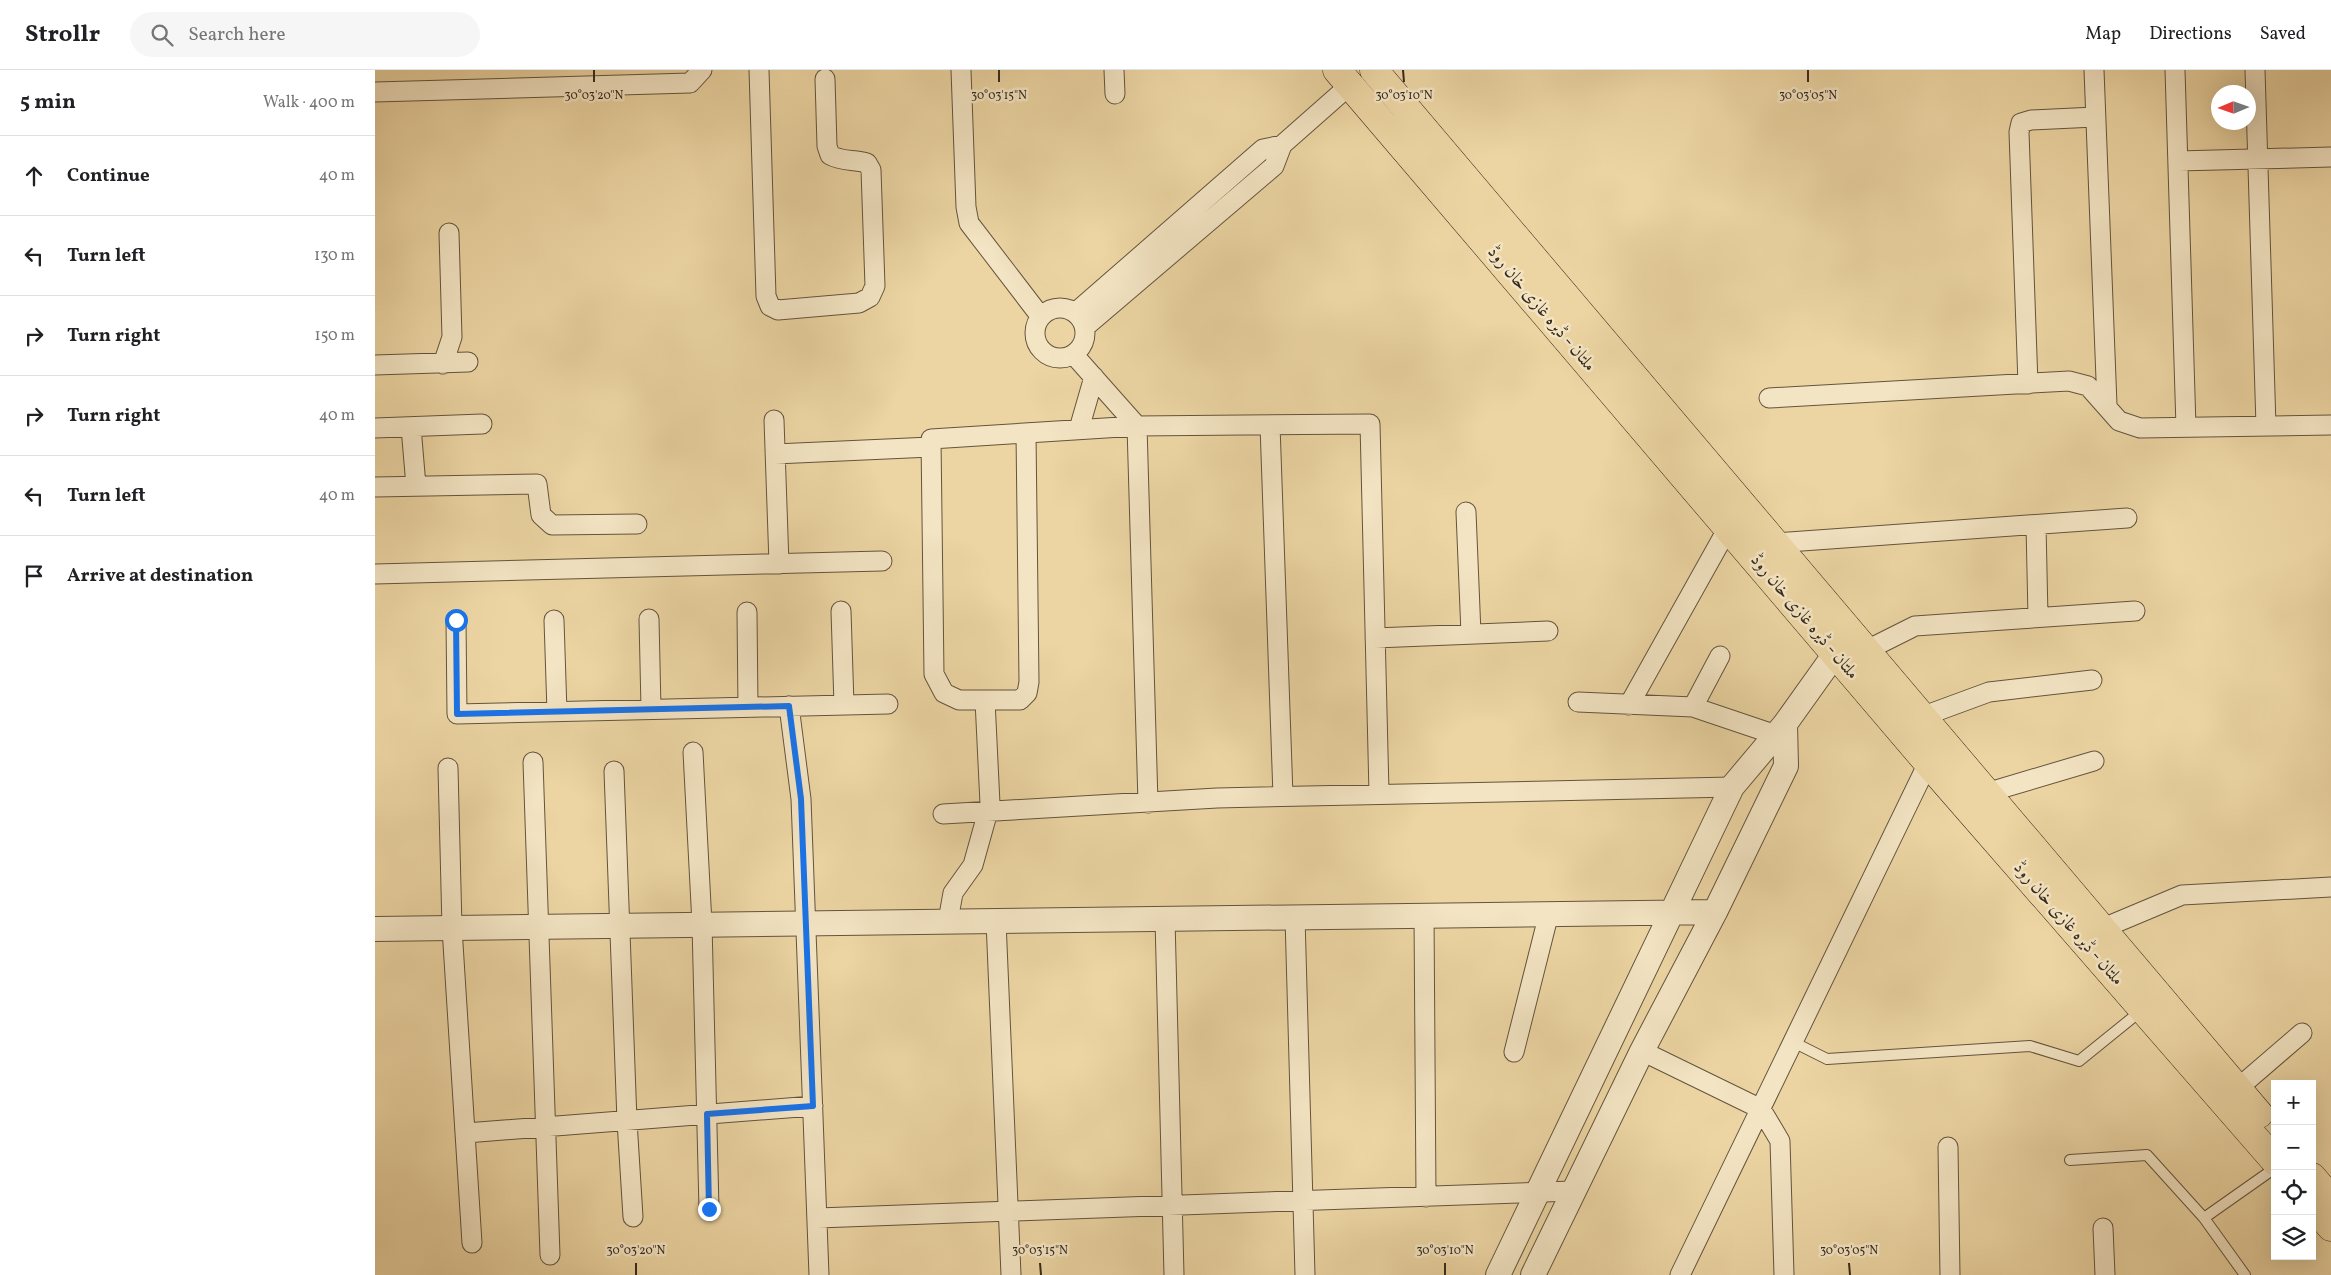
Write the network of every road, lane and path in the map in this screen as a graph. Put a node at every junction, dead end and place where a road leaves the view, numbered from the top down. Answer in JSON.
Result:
{"nodes":[{"id":1,"x":702,"y":70,"type":"edge"},
{"id":2,"x":759,"y":70,"type":"edge"},
{"id":3,"x":961,"y":70,"type":"edge"},
{"id":4,"x":1114,"y":70,"type":"edge"},
{"id":5,"x":1374,"y":70,"type":"edge"},
{"id":6,"x":2094,"y":70,"type":"edge"},
{"id":7,"x":2175,"y":70,"type":"edge"},
{"id":8,"x":2255,"y":70,"type":"edge"},
{"id":9,"x":633,"y":77,"type":"edge"},
{"id":10,"x":1343,"y":78,"type":"edge"},
{"id":11,"x":825,"y":79,"type":"dead end"},
{"id":12,"x":375,"y":92,"type":"edge"},
{"id":13,"x":1115,"y":94,"type":"dead end"},
{"id":14,"x":2095,"y":117,"type":"junction"},
{"id":15,"x":2331,"y":157,"type":"edge"},
{"id":16,"x":2258,"y":159,"type":"junction"},
{"id":17,"x":2178,"y":161,"type":"junction"},
{"id":18,"x":1459,"y":169,"type":"junction"},
{"id":19,"x":1437,"y":188,"type":"junction"},
{"id":20,"x":449,"y":233,"type":"dead end"},
{"id":21,"x":1041,"y":317,"type":"junction"},
{"id":22,"x":1080,"y":320,"type":"junction"},
{"id":23,"x":1074,"y":354,"type":"junction"},
{"id":24,"x":468,"y":362,"type":"dead end"},
{"id":25,"x":443,"y":364,"type":"junction"},
{"id":26,"x":375,"y":365,"type":"edge"},
{"id":27,"x":1094,"y":377,"type":"junction"},
{"id":28,"x":2029,"y":384,"type":"junction"},
{"id":29,"x":1769,"y":398,"type":"dead end"},
{"id":30,"x":2107,"y":405,"type":"junction"},
{"id":31,"x":774,"y":420,"type":"dead end"},
{"id":32,"x":482,"y":424,"type":"dead end"},
{"id":33,"x":1270,"y":425,"type":"junction"},
{"id":34,"x":2331,"y":425,"type":"edge"},
{"id":35,"x":1137,"y":426,"type":"junction"},
{"id":36,"x":2266,"y":426,"type":"junction"},
{"id":37,"x":411,"y":427,"type":"junction"},
{"id":38,"x":2186,"y":427,"type":"junction"},
{"id":39,"x":375,"y":428,"type":"edge"},
{"id":40,"x":1079,"y":429,"type":"junction"},
{"id":41,"x":1026,"y":433,"type":"junction"},
{"id":42,"x":931,"y":447,"type":"junction"},
{"id":43,"x":775,"y":454,"type":"junction"},
{"id":44,"x":416,"y":486,"type":"junction"},
{"id":45,"x":375,"y":487,"type":"edge"},
{"id":46,"x":1466,"y":512,"type":"dead end"},
{"id":47,"x":2127,"y":518,"type":"dead end"},
{"id":48,"x":637,"y":524,"type":"dead end"},
{"id":49,"x":2036,"y":525,"type":"junction"},
{"id":50,"x":1728,"y":528,"type":"junction"},
{"id":51,"x":1774,"y":543,"type":"junction"},
{"id":52,"x":881,"y":561,"type":"dead end"},
{"id":53,"x":779,"y":564,"type":"junction"},
{"id":54,"x":375,"y":574,"type":"edge"},
{"id":55,"x":841,"y":611,"type":"dead end"},
{"id":56,"x":2135,"y":611,"type":"dead end"},
{"id":57,"x":747,"y":612,"type":"dead end"},
{"id":58,"x":2038,"y":617,"type":"junction"},
{"id":59,"x":649,"y":619,"type":"dead end"},
{"id":60,"x":456,"y":620,"type":"dead end"},
{"id":61,"x":554,"y":620,"type":"dead end"},
{"id":62,"x":1548,"y":631,"type":"dead end"},
{"id":63,"x":1471,"y":634,"type":"junction"},
{"id":64,"x":1375,"y":638,"type":"junction"},
{"id":65,"x":1865,"y":651,"type":"junction"},
{"id":66,"x":1835,"y":654,"type":"junction"},
{"id":67,"x":1720,"y":656,"type":"dead end"},
{"id":68,"x":2091,"y":680,"type":"dead end"},
{"id":69,"x":985,"y":700,"type":"junction"},
{"id":70,"x":1578,"y":702,"type":"dead end"},
{"id":71,"x":888,"y":704,"type":"dead end"},
{"id":72,"x":844,"y":705,"type":"junction"},
{"id":73,"x":1629,"y":705,"type":"junction"},
{"id":74,"x":789,"y":706,"type":"junction"},
{"id":75,"x":748,"y":707,"type":"junction"},
{"id":76,"x":1693,"y":707,"type":"junction"},
{"id":77,"x":651,"y":709,"type":"junction"},
{"id":78,"x":557,"y":712,"type":"junction"},
{"id":79,"x":1921,"y":717,"type":"junction"},
{"id":80,"x":1780,"y":730,"type":"junction"},
{"id":81,"x":693,"y":752,"type":"dead end"},
{"id":82,"x":2094,"y":761,"type":"dead end"},
{"id":83,"x":533,"y":762,"type":"dead end"},
{"id":84,"x":1928,"y":763,"type":"junction"},
{"id":85,"x":448,"y":768,"type":"dead end"},
{"id":86,"x":614,"y":770,"type":"dead end"},
{"id":87,"x":1732,"y":787,"type":"junction"},
{"id":88,"x":1986,"y":793,"type":"junction"},
{"id":89,"x":1379,"y":794,"type":"junction"},
{"id":90,"x":1283,"y":796,"type":"junction"},
{"id":91,"x":1148,"y":802,"type":"junction"},
{"id":92,"x":988,"y":812,"type":"junction"},
{"id":93,"x":943,"y":814,"type":"dead end"},
{"id":94,"x":2331,"y":887,"type":"edge"},
{"id":95,"x":1672,"y":912,"type":"junction"},
{"id":96,"x":1715,"y":912,"type":"junction"},
{"id":97,"x":1549,"y":914,"type":"junction"},
{"id":98,"x":1424,"y":915,"type":"junction"},
{"id":99,"x":1295,"y":917,"type":"junction"},
{"id":100,"x":1165,"y":919,"type":"junction"},
{"id":101,"x":948,"y":921,"type":"junction"},
{"id":102,"x":995,"y":921,"type":"junction"},
{"id":103,"x":805,"y":923,"type":"junction"},
{"id":104,"x":702,"y":924,"type":"junction"},
{"id":105,"x":619,"y":925,"type":"junction"},
{"id":106,"x":539,"y":926,"type":"junction"},
{"id":107,"x":452,"y":928,"type":"junction"},
{"id":108,"x":375,"y":929,"type":"edge"},
{"id":109,"x":2101,"y":929,"type":"junction"},
{"id":110,"x":2142,"y":1009,"type":"junction"},
{"id":111,"x":2302,"y":1033,"type":"dead end"},
{"id":112,"x":1793,"y":1042,"type":"junction"},
{"id":113,"x":1642,"y":1051,"type":"junction"},
{"id":114,"x":1514,"y":1052,"type":"dead end"},
{"id":115,"x":2237,"y":1089,"type":"junction"},
{"id":116,"x":813,"y":1106,"type":"junction"},
{"id":117,"x":1761,"y":1109,"type":"junction"},
{"id":118,"x":707,"y":1114,"type":"junction"},
{"id":119,"x":627,"y":1121,"type":"junction"},
{"id":120,"x":546,"y":1127,"type":"junction"},
{"id":121,"x":2271,"y":1128,"type":"edge"},
{"id":122,"x":466,"y":1133,"type":"junction"},
{"id":123,"x":1948,"y":1147,"type":"dead end"},
{"id":124,"x":2271,"y":1157,"type":"edge"},
{"id":125,"x":2070,"y":1160,"type":"dead end"},
{"id":126,"x":2272,"y":1170,"type":"edge"},
{"id":127,"x":2316,"y":1182,"type":"edge"},
{"id":128,"x":1573,"y":1191,"type":"junction"},
{"id":129,"x":1538,"y":1193,"type":"junction"},
{"id":130,"x":1426,"y":1197,"type":"junction"},
{"id":131,"x":2331,"y":1199,"type":"edge"},
{"id":132,"x":1302,"y":1201,"type":"junction"},
{"id":133,"x":1172,"y":1206,"type":"junction"},
{"id":134,"x":709,"y":1209,"type":"dead end"},
{"id":135,"x":2316,"y":1209,"type":"edge"},
{"id":136,"x":1010,"y":1211,"type":"junction"},
{"id":137,"x":633,"y":1217,"type":"dead end"},
{"id":138,"x":818,"y":1218,"type":"junction"},
{"id":139,"x":2205,"y":1218,"type":"junction"},
{"id":140,"x":2331,"y":1226,"type":"edge"},
{"id":141,"x":2103,"y":1228,"type":"dead end"},
{"id":142,"x":473,"y":1243,"type":"dead end"},
{"id":143,"x":550,"y":1255,"type":"dead end"},
{"id":144,"x":819,"y":1275,"type":"edge"},
{"id":145,"x":1011,"y":1275,"type":"edge"},
{"id":146,"x":1174,"y":1275,"type":"edge"},
{"id":147,"x":1305,"y":1275,"type":"edge"},
{"id":148,"x":1498,"y":1275,"type":"edge"},
{"id":149,"x":1533,"y":1275,"type":"edge"},
{"id":150,"x":1680,"y":1275,"type":"edge"},
{"id":151,"x":1784,"y":1275,"type":"edge"},
{"id":152,"x":1951,"y":1275,"type":"edge"},
{"id":153,"x":2105,"y":1275,"type":"edge"},
{"id":154,"x":2245,"y":1275,"type":"edge"}],
"edges":[{"from":1,"to":9,"type":"street"},
{"from":2,"to":11,"type":"street"},
{"from":3,"to":21,"type":"street"},
{"from":4,"to":13,"type":"street"},
{"from":5,"to":18,"type":"highway","name":"ملتان - ڈیرہ غازی خان روڈ"},
{"from":6,"to":14,"type":"street"},
{"from":7,"to":17,"type":"street"},
{"from":8,"to":16,"type":"street"},
{"from":9,"to":12,"type":"street"},
{"from":10,"to":19,"type":"highway","name":"ملتان - ڈیرہ غازی خان روڈ"},
{"from":10,"to":22,"type":"street"},
{"from":14,"to":28,"type":"street"},
{"from":14,"to":30,"type":"street"},
{"from":15,"to":16,"type":"street"},
{"from":16,"to":17,"type":"street"},
{"from":16,"to":36,"type":"street"},
{"from":17,"to":38,"type":"street"},
{"from":18,"to":19,"type":"highway"},
{"from":18,"to":51,"type":"highway","name":"ملتان - ڈیرہ غازی خان روڈ"},
{"from":19,"to":50,"type":"highway","name":"ملتان - ڈیرہ غازی خان روڈ"},
{"from":20,"to":25,"type":"street"},
{"from":21,"to":22,"type":"street"},
{"from":21,"to":23,"type":"street"},
{"from":22,"to":23,"type":"street"},
{"from":23,"to":27,"type":"street"},
{"from":24,"to":25,"type":"street"},
{"from":25,"to":26,"type":"street"},
{"from":27,"to":35,"type":"street"},
{"from":27,"to":40,"type":"street"},
{"from":28,"to":29,"type":"street"},
{"from":28,"to":30,"type":"street"},
{"from":30,"to":38,"type":"street"},
{"from":31,"to":43,"type":"street"},
{"from":32,"to":37,"type":"street"},
{"from":33,"to":35,"type":"street"},
{"from":33,"to":64,"type":"street"},
{"from":33,"to":90,"type":"street"},
{"from":34,"to":36,"type":"street"},
{"from":35,"to":40,"type":"street"},
{"from":35,"to":91,"type":"street"},
{"from":36,"to":38,"type":"street"},
{"from":37,"to":39,"type":"street"},
{"from":37,"to":44,"type":"street"},
{"from":40,"to":41,"type":"street"},
{"from":41,"to":42,"type":"street"},
{"from":41,"to":69,"type":"street"},
{"from":42,"to":43,"type":"street"},
{"from":42,"to":69,"type":"street"},
{"from":43,"to":53,"type":"street"},
{"from":44,"to":45,"type":"street"},
{"from":44,"to":48,"type":"street"},
{"from":46,"to":63,"type":"street"},
{"from":47,"to":49,"type":"street"},
{"from":49,"to":51,"type":"street"},
{"from":49,"to":58,"type":"street"},
{"from":50,"to":66,"type":"highway","name":"ملتان - ڈیرہ غازی خان روڈ"},
{"from":50,"to":73,"type":"street"},
{"from":51,"to":65,"type":"highway","name":"ملتان - ڈیرہ غازی خان روڈ"},
{"from":52,"to":53,"type":"street"},
{"from":53,"to":54,"type":"street"},
{"from":55,"to":72,"type":"street"},
{"from":56,"to":58,"type":"street"},
{"from":57,"to":75,"type":"street"},
{"from":58,"to":65,"type":"street"},
{"from":59,"to":77,"type":"street"},
{"from":60,"to":78,"type":"street"},
{"from":61,"to":78,"type":"street"},
{"from":62,"to":63,"type":"street"},
{"from":63,"to":64,"type":"street"},
{"from":64,"to":89,"type":"street"},
{"from":65,"to":79,"type":"highway","name":"ملتان - ڈیرہ غازی خان روڈ"},
{"from":66,"to":80,"type":"street"},
{"from":66,"to":84,"type":"highway","name":"ملتان - ڈیرہ غازی خان روڈ"},
{"from":67,"to":76,"type":"street"},
{"from":68,"to":79,"type":"street"},
{"from":69,"to":92,"type":"street"},
{"from":70,"to":73,"type":"street"},
{"from":71,"to":72,"type":"street"},
{"from":72,"to":74,"type":"street"},
{"from":73,"to":76,"type":"street"},
{"from":74,"to":75,"type":"street"},
{"from":74,"to":103,"type":"street"},
{"from":75,"to":77,"type":"street"},
{"from":76,"to":80,"type":"street"},
{"from":77,"to":78,"type":"street"},
{"from":79,"to":88,"type":"highway","name":"ملتان - ڈیرہ غازی خان روڈ"},
{"from":80,"to":87,"type":"street"},
{"from":80,"to":96,"type":"street"},
{"from":81,"to":104,"type":"street"},
{"from":82,"to":88,"type":"street"},
{"from":83,"to":106,"type":"street"},
{"from":84,"to":110,"type":"highway","name":"ملتان - ڈیرہ غازی خان روڈ"},
{"from":84,"to":112,"type":"street"},
{"from":85,"to":107,"type":"street"},
{"from":86,"to":105,"type":"street"},
{"from":87,"to":89,"type":"street"},
{"from":87,"to":95,"type":"street"},
{"from":88,"to":109,"type":"highway","name":"ملتان - ڈیرہ غازی خان روڈ"},
{"from":89,"to":90,"type":"street"},
{"from":90,"to":91,"type":"street"},
{"from":91,"to":92,"type":"street"},
{"from":92,"to":93,"type":"street"},
{"from":92,"to":101,"type":"street"},
{"from":94,"to":109,"type":"street"},
{"from":95,"to":96,"type":"street"},
{"from":95,"to":97,"type":"street"},
{"from":95,"to":129,"type":"street"},
{"from":96,"to":113,"type":"street"},
{"from":97,"to":98,"type":"street"},
{"from":97,"to":114,"type":"street"},
{"from":98,"to":99,"type":"street"},
{"from":98,"to":130,"type":"street"},
{"from":99,"to":100,"type":"street"},
{"from":99,"to":132,"type":"street"},
{"from":100,"to":102,"type":"street"},
{"from":100,"to":133,"type":"street"},
{"from":101,"to":102,"type":"street"},
{"from":101,"to":103,"type":"street"},
{"from":102,"to":136,"type":"street"},
{"from":103,"to":104,"type":"street"},
{"from":103,"to":116,"type":"street"},
{"from":104,"to":105,"type":"street"},
{"from":104,"to":118,"type":"street"},
{"from":105,"to":106,"type":"street"},
{"from":105,"to":119,"type":"street"},
{"from":106,"to":107,"type":"street"},
{"from":106,"to":120,"type":"street"},
{"from":107,"to":108,"type":"street"},
{"from":107,"to":122,"type":"street"},
{"from":109,"to":115,"type":"highway","name":"ملتان - ڈیرہ غازی خان روڈ"},
{"from":110,"to":112,"type":"lane"},
{"from":110,"to":124,"type":"highway","name":"ملتان - ڈیرہ غازی خان روڈ"},
{"from":111,"to":115,"type":"street"},
{"from":112,"to":117,"type":"street"},
{"from":113,"to":117,"type":"street"},
{"from":113,"to":128,"type":"street"},
{"from":115,"to":121,"type":"highway","name":"ملتان - ڈیرہ غازی خان روڈ"},
{"from":116,"to":118,"type":"street"},
{"from":116,"to":138,"type":"street"},
{"from":117,"to":150,"type":"street"},
{"from":117,"to":151,"type":"street"},
{"from":118,"to":119,"type":"street"},
{"from":118,"to":134,"type":"street"},
{"from":119,"to":120,"type":"street"},
{"from":119,"to":137,"type":"street"},
{"from":120,"to":122,"type":"street"},
{"from":120,"to":143,"type":"street"},
{"from":122,"to":142,"type":"street"},
{"from":123,"to":152,"type":"street"},
{"from":125,"to":139,"type":"lane"},
{"from":126,"to":139,"type":"lane"},
{"from":127,"to":131,"type":"highway"},
{"from":128,"to":129,"type":"street"},
{"from":128,"to":149,"type":"street"},
{"from":129,"to":130,"type":"street"},
{"from":129,"to":148,"type":"street"},
{"from":130,"to":132,"type":"street"},
{"from":132,"to":133,"type":"street"},
{"from":132,"to":147,"type":"street"},
{"from":133,"to":136,"type":"street"},
{"from":133,"to":146,"type":"street"},
{"from":135,"to":140,"type":"highway"},
{"from":136,"to":138,"type":"street"},
{"from":136,"to":145,"type":"street"},
{"from":138,"to":144,"type":"street"},
{"from":139,"to":154,"type":"lane"},
{"from":141,"to":153,"type":"street"}]}
